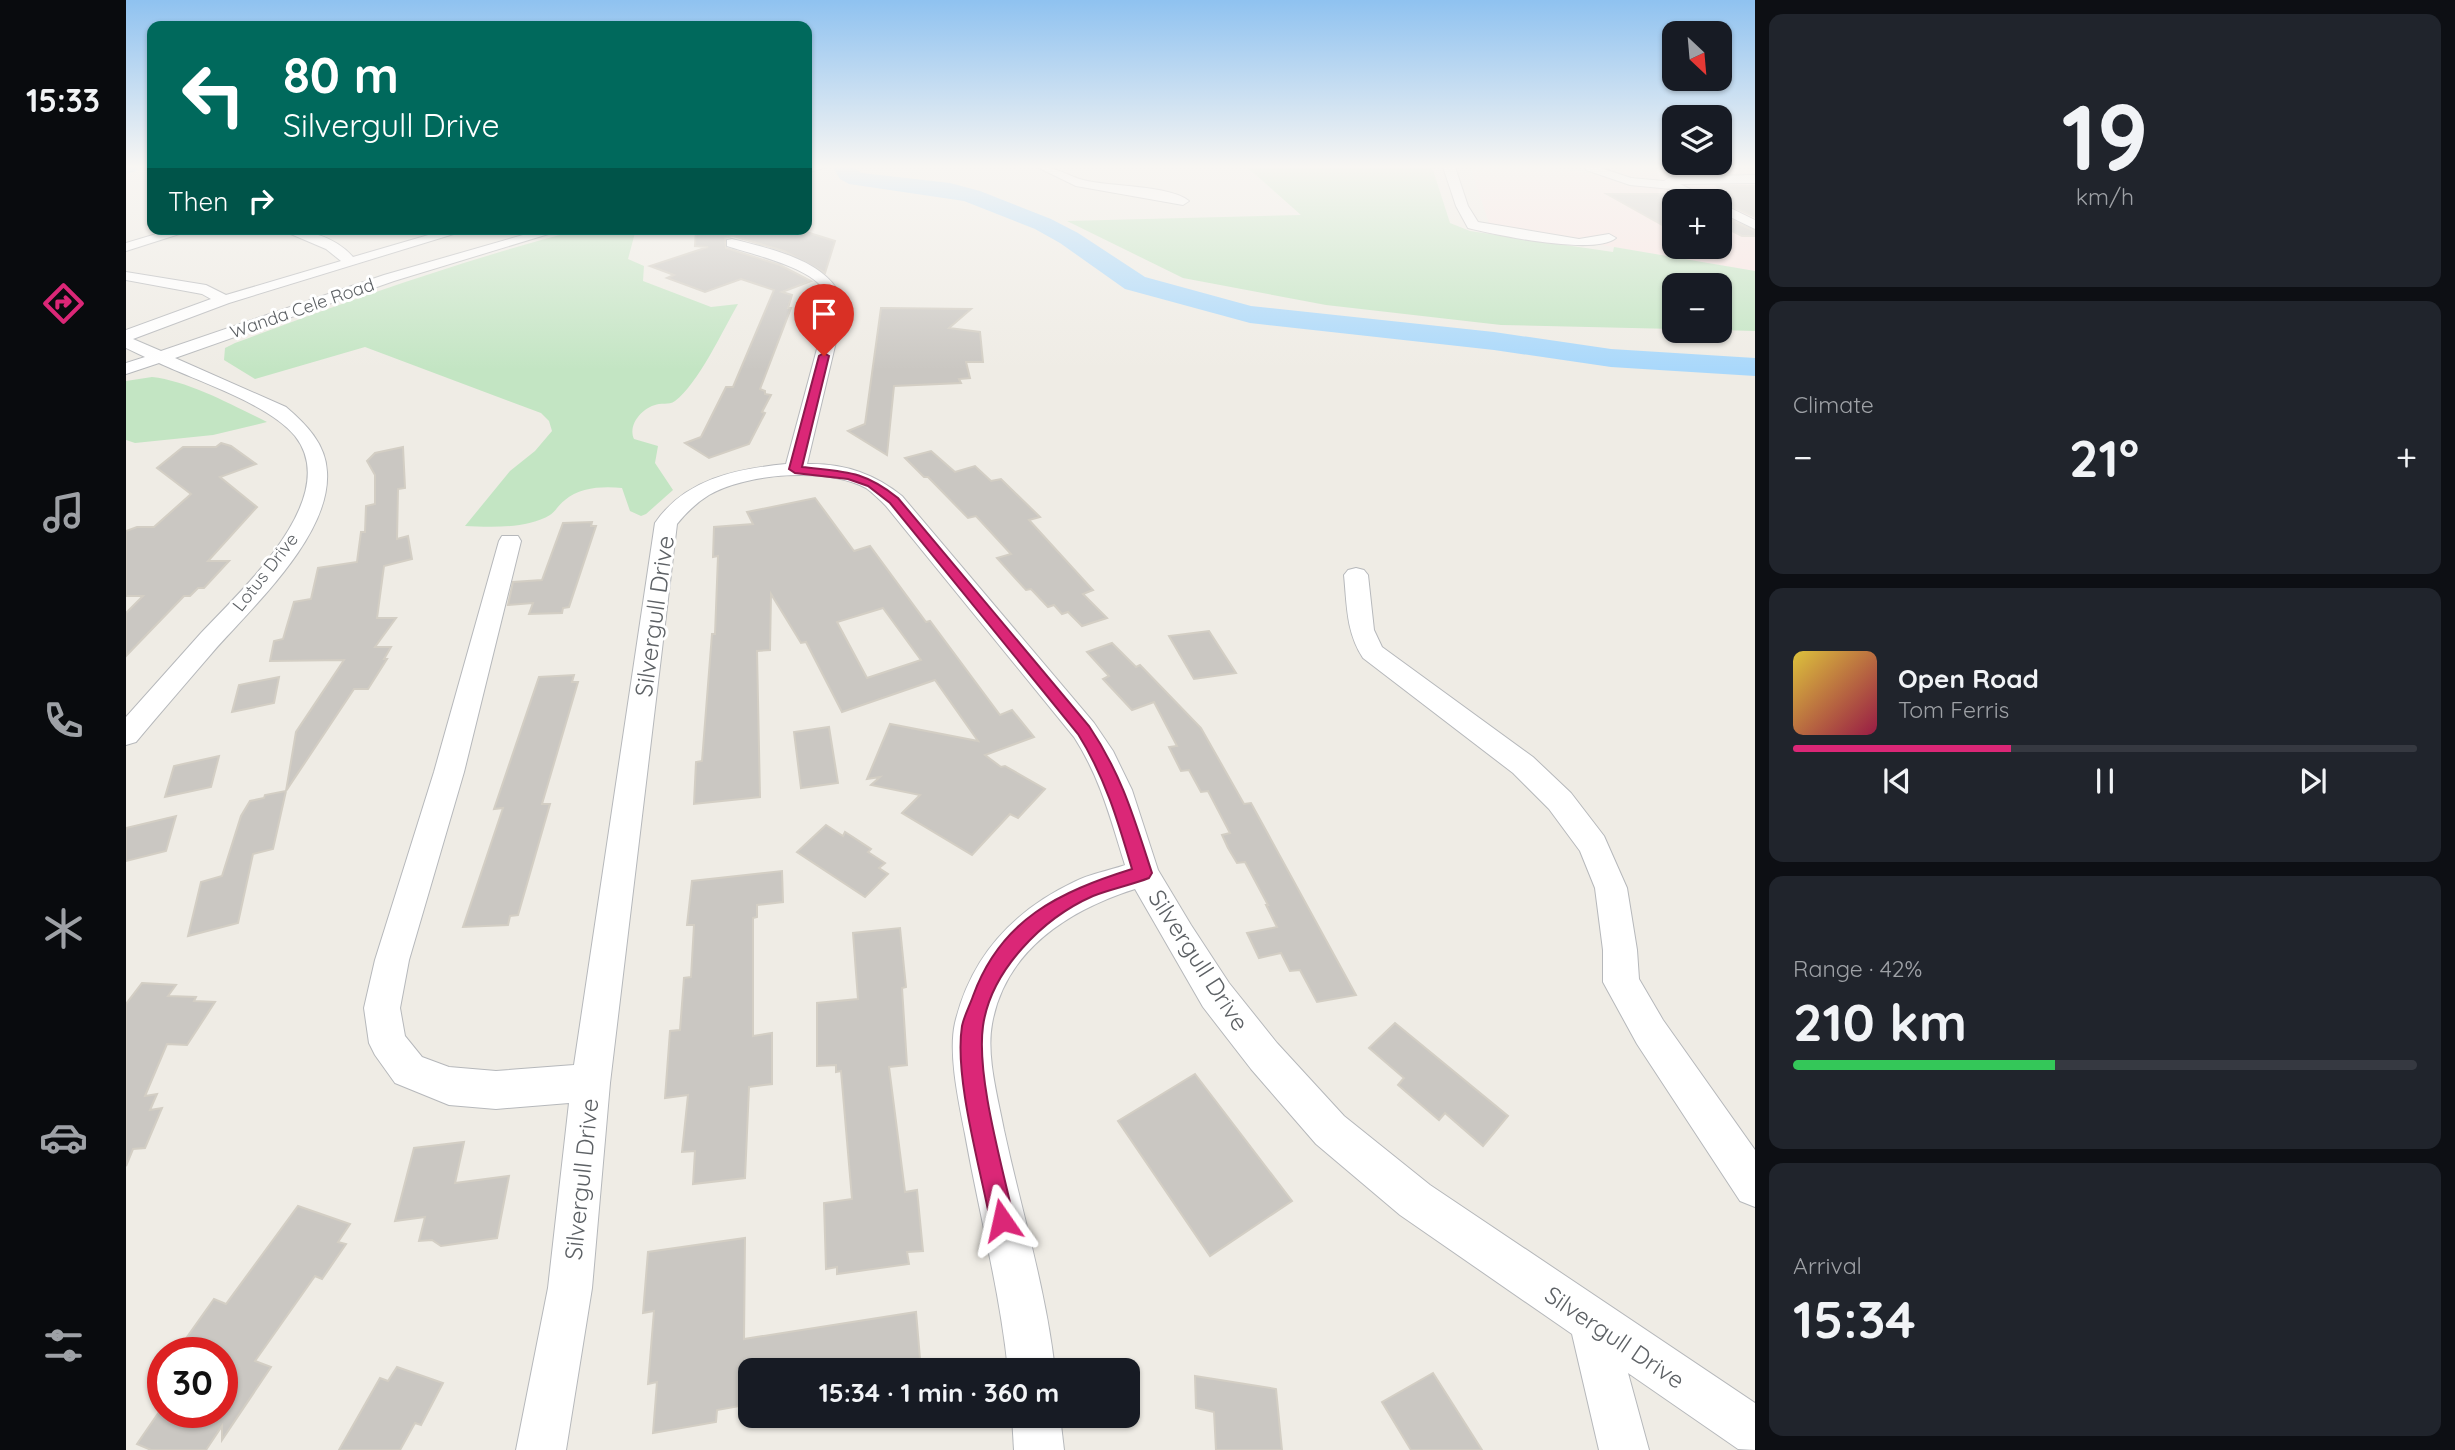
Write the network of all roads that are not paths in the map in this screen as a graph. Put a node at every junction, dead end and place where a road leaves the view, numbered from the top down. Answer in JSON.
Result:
{"nodes":[{"id":1,"x":168,"y":235,"type":"edge"},
{"id":2,"x":300,"y":235,"type":"edge"},
{"id":3,"x":444,"y":235,"type":"edge"},
{"id":4,"x":523,"y":235,"type":"edge"},
{"id":5,"x":538,"y":235,"type":"edge"},
{"id":6,"x":1530,"y":235,"type":"edge"},
{"id":7,"x":1609,"y":238,"type":"dead end"},
{"id":8,"x":732,"y":243,"type":"dead end"},
{"id":9,"x":126,"y":247,"type":"edge"},
{"id":10,"x":356,"y":261,"type":"junction"},
{"id":11,"x":376,"y":273,"type":"junction"},
{"id":12,"x":126,"y":276,"type":"edge"},
{"id":13,"x":224,"y":300,"type":"junction"},
{"id":14,"x":136,"y":348,"type":"edge"},
{"id":15,"x":126,"y":369,"type":"edge"},
{"id":16,"x":795,"y":469,"type":"junction"},
{"id":17,"x":510,"y":541,"type":"dead end"},
{"id":18,"x":1356,"y":575,"type":"dead end"},
{"id":19,"x":126,"y":736,"type":"edge"},
{"id":20,"x":1143,"y":873,"type":"junction"},
{"id":21,"x":591,"y":1083,"type":"junction"},
{"id":22,"x":1755,"y":1186,"type":"edge"},
{"id":23,"x":1592,"y":1322,"type":"junction"},
{"id":24,"x":1030,"y":1358,"type":"edge"},
{"id":25,"x":1037,"y":1428,"type":"edge"},
{"id":26,"x":1755,"y":1432,"type":"edge"},
{"id":27,"x":541,"y":1450,"type":"edge"},
{"id":28,"x":1039,"y":1450,"type":"edge"},
{"id":29,"x":1624,"y":1450,"type":"edge"}],
"edges":[{"from":1,"to":9,"type":"street"},
{"from":2,"to":10,"type":"street"},
{"from":3,"to":10,"type":"street"},
{"from":4,"to":11,"type":"street","name":"Wanda Cele Road"},
{"from":5,"to":14,"type":"street","name":"Wanda Cele Road"},
{"from":6,"to":7,"type":"street"},
{"from":8,"to":16,"type":"street"},
{"from":10,"to":11,"type":"street"},
{"from":10,"to":13,"type":"street"},
{"from":11,"to":14,"type":"street","name":"Wanda Cele Road"},
{"from":12,"to":13,"type":"street"},
{"from":13,"to":14,"type":"street"},
{"from":14,"to":15,"type":"street","name":"Wanda Cele Road"},
{"from":14,"to":19,"type":"street","name":"Lotus Drive"},
{"from":16,"to":20,"type":"street","name":"Silvergull Drive"},
{"from":16,"to":21,"type":"street","name":"Silvergull Drive"},
{"from":17,"to":21,"type":"street"},
{"from":18,"to":22,"type":"street"},
{"from":20,"to":23,"type":"street","name":"Silvergull Drive"},
{"from":20,"to":24,"type":"street"},
{"from":21,"to":27,"type":"street","name":"Silvergull Drive"},
{"from":23,"to":26,"type":"street","name":"Silvergull Drive"},
{"from":23,"to":29,"type":"street"},
{"from":25,"to":28,"type":"street"}]}
